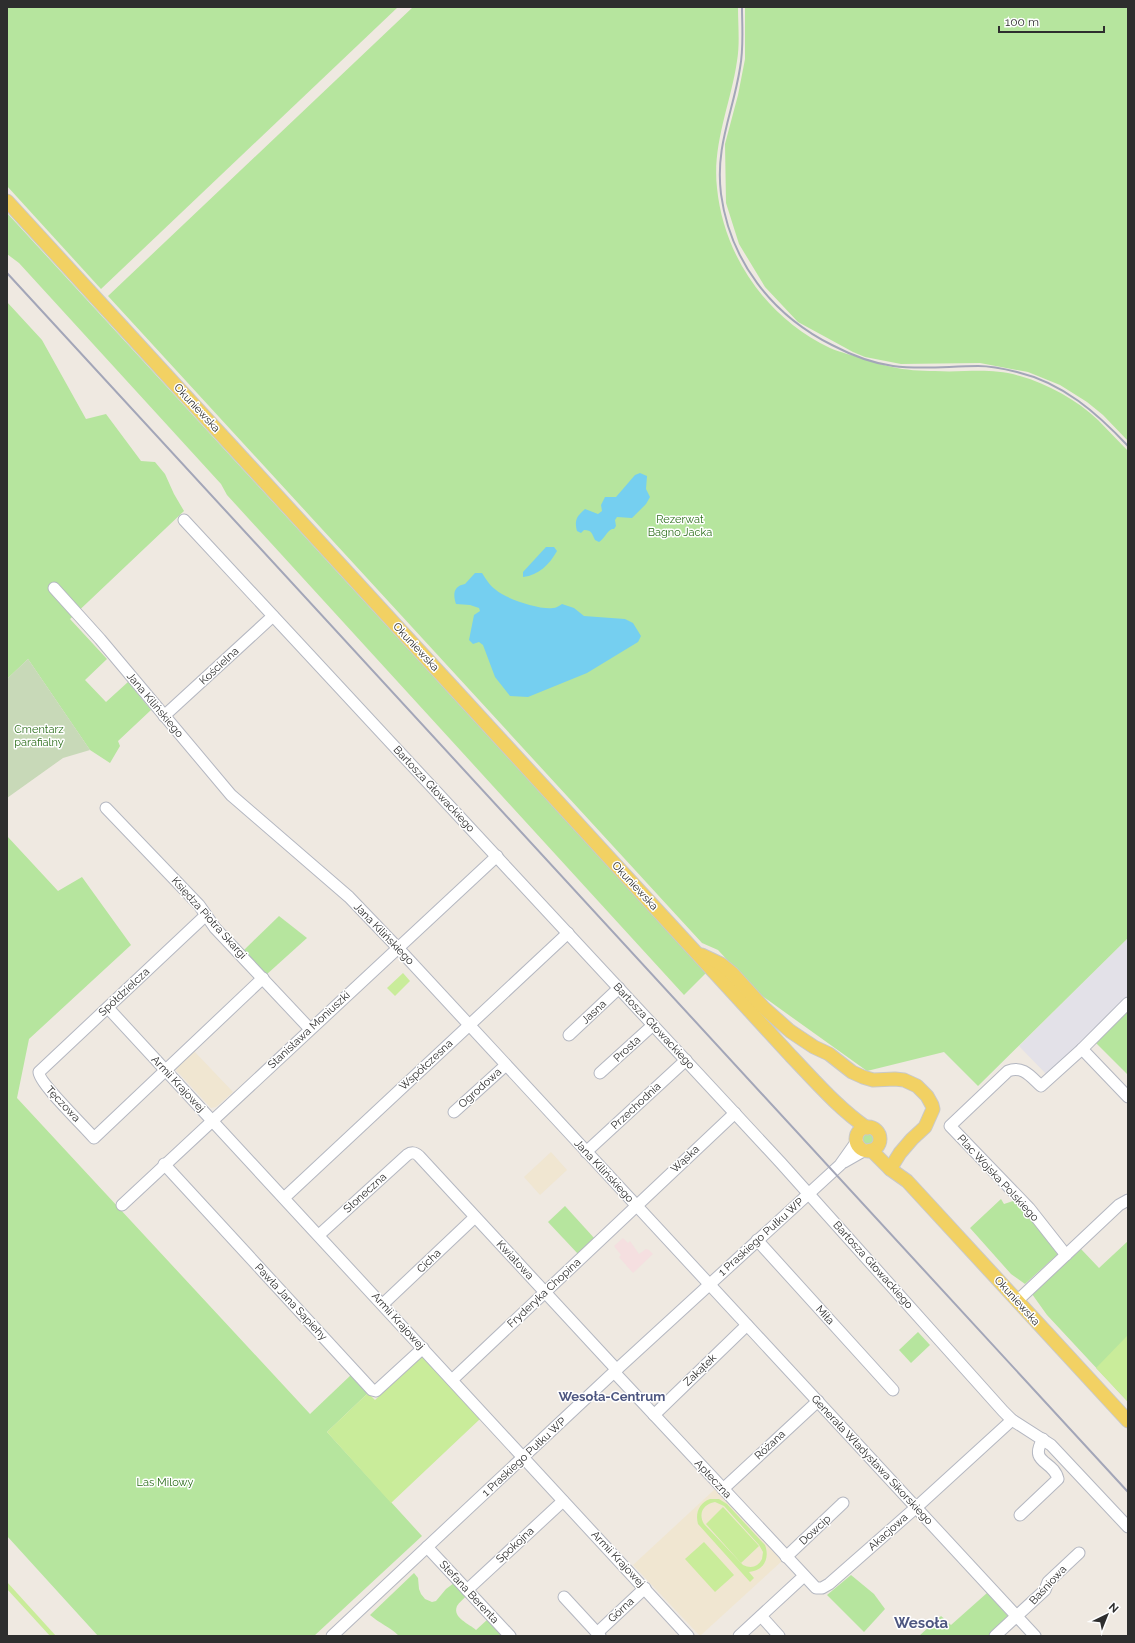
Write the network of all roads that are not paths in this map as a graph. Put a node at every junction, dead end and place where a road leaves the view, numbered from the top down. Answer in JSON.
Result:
{"nodes":[{"id":1,"x":7,"y":201,"type":"edge"},
{"id":2,"x":184,"y":520,"type":"dead end"},
{"id":3,"x":54,"y":588,"type":"dead end"},
{"id":4,"x":273,"y":616,"type":"junction"},
{"id":5,"x":164,"y":716,"type":"junction"},
{"id":6,"x":106,"y":808,"type":"dead end"},
{"id":7,"x":497,"y":856,"type":"junction"},
{"id":8,"x":206,"y":915,"type":"junction"},
{"id":9,"x":568,"y":933,"type":"junction"},
{"id":10,"x":398,"y":948,"type":"junction"},
{"id":11,"x":697,"y":953,"type":"junction"},
{"id":12,"x":264,"y":978,"type":"junction"},
{"id":13,"x":619,"y":988,"type":"junction"},
{"id":14,"x":1128,"y":1002,"type":"edge"},
{"id":15,"x":108,"y":1008,"type":"junction"},
{"id":16,"x":469,"y":1025,"type":"junction"},
{"id":17,"x":653,"y":1025,"type":"junction"},
{"id":18,"x":310,"y":1029,"type":"junction"},
{"id":19,"x":569,"y":1035,"type":"dead end"},
{"id":20,"x":1082,"y":1049,"type":"junction"},
{"id":21,"x":686,"y":1060,"type":"junction"},
{"id":22,"x":506,"y":1065,"type":"junction"},
{"id":23,"x":42,"y":1069,"type":"joint"},
{"id":24,"x":166,"y":1070,"type":"junction"},
{"id":25,"x":600,"y":1074,"type":"dead end"},
{"id":26,"x":825,"y":1093,"type":"junction"},
{"id":27,"x":1128,"y":1097,"type":"edge"},
{"id":28,"x":454,"y":1112,"type":"dead end"},
{"id":29,"x":735,"y":1113,"type":"junction"},
{"id":30,"x":212,"y":1119,"type":"junction"},
{"id":31,"x":866,"y":1128,"type":"junction"},
{"id":32,"x":866,"y":1144,"type":"junction"},
{"id":33,"x":586,"y":1152,"type":"junction"},
{"id":34,"x":412,"y":1153,"type":"joint"},
{"id":35,"x":164,"y":1164,"type":"junction"},
{"id":36,"x":892,"y":1165,"type":"junction"},
{"id":37,"x":808,"y":1194,"type":"junction"},
{"id":38,"x":284,"y":1198,"type":"junction"},
{"id":39,"x":1128,"y":1200,"type":"edge"},
{"id":40,"x":122,"y":1205,"type":"dead end"},
{"id":41,"x":636,"y":1206,"type":"junction"},
{"id":42,"x":475,"y":1217,"type":"junction"},
{"id":43,"x":319,"y":1235,"type":"junction"},
{"id":44,"x":757,"y":1240,"type":"junction"},
{"id":45,"x":1066,"y":1255,"type":"junction"},
{"id":46,"x":709,"y":1284,"type":"junction"},
{"id":47,"x":545,"y":1293,"type":"junction"},
{"id":48,"x":1017,"y":1301,"type":"junction"},
{"id":49,"x":383,"y":1304,"type":"junction"},
{"id":50,"x":747,"y":1325,"type":"junction"},
{"id":51,"x":423,"y":1348,"type":"junction"},
{"id":52,"x":615,"y":1371,"type":"junction"},
{"id":53,"x":452,"y":1380,"type":"junction"},
{"id":54,"x":893,"y":1390,"type":"dead end"},
{"id":55,"x":818,"y":1401,"type":"junction"},
{"id":56,"x":654,"y":1415,"type":"junction"},
{"id":57,"x":1012,"y":1420,"type":"junction"},
{"id":58,"x":1128,"y":1422,"type":"edge"},
{"id":59,"x":1043,"y":1439,"type":"junction"},
{"id":60,"x":524,"y":1458,"type":"junction"},
{"id":61,"x":723,"y":1489,"type":"junction"},
{"id":62,"x":563,"y":1501,"type":"junction"},
{"id":63,"x":843,"y":1503,"type":"dead end"},
{"id":64,"x":916,"y":1508,"type":"junction"},
{"id":65,"x":1020,"y":1515,"type":"dead end"},
{"id":66,"x":1128,"y":1527,"type":"edge"},
{"id":67,"x":427,"y":1547,"type":"junction"},
{"id":68,"x":1079,"y":1553,"type":"dead end"},
{"id":69,"x":786,"y":1557,"type":"junction"},
{"id":70,"x":804,"y":1576,"type":"junction"},
{"id":71,"x":813,"y":1586,"type":"joint"},
{"id":72,"x":645,"y":1588,"type":"junction"},
{"id":73,"x":467,"y":1590,"type":"junction"},
{"id":74,"x":564,"y":1597,"type":"dead end"},
{"id":75,"x":761,"y":1616,"type":"junction"},
{"id":76,"x":1017,"y":1616,"type":"junction"},
{"id":77,"x":599,"y":1634,"type":"edge"},
{"id":78,"x":332,"y":1636,"type":"edge"},
{"id":79,"x":510,"y":1636,"type":"edge"},
{"id":80,"x":688,"y":1636,"type":"edge"},
{"id":81,"x":739,"y":1636,"type":"edge"},
{"id":82,"x":779,"y":1636,"type":"edge"},
{"id":83,"x":995,"y":1636,"type":"edge"},
{"id":84,"x":1035,"y":1636,"type":"edge"}],
"edges":[{"from":1,"to":11,"type":"main road","name":"Okuniewska"},
{"from":2,"to":4,"type":"street","name":"Bartosza Głowackiego"},
{"from":3,"to":5,"type":"street","name":"Jana Kilińskiego"},
{"from":4,"to":5,"type":"street","name":"Kościelna"},
{"from":4,"to":7,"type":"street","name":"Bartosza Głowackiego"},
{"from":5,"to":10,"type":"street","name":"Jana Kilińskiego"},
{"from":6,"to":8,"type":"street","name":"Księdza Piotra Skargi"},
{"from":7,"to":9,"type":"street","name":"Bartosza Głowackiego"},
{"from":7,"to":10,"type":"street","name":"Stanisława Moniuszki"},
{"from":8,"to":12,"type":"street","name":"Księdza Piotra Skargi"},
{"from":8,"to":15,"type":"street","name":"Spółdzielcza"},
{"from":9,"to":13,"type":"street","name":"Bartosza Głowackiego"},
{"from":9,"to":16,"type":"street","name":"Współczesna"},
{"from":10,"to":16,"type":"street","name":"Jana Kilińskiego"},
{"from":10,"to":18,"type":"street","name":"Stanisława Moniuszki"},
{"from":11,"to":26,"type":"main road","name":"Okuniewska"},
{"from":11,"to":36,"type":"main road"},
{"from":12,"to":18,"type":"street","name":"Księdza Piotra Skargi"},
{"from":12,"to":24,"type":"street"},
{"from":13,"to":17,"type":"street","name":"Bartosza Głowackiego"},
{"from":13,"to":19,"type":"street","name":"Jasna"},
{"from":14,"to":20,"type":"street","name":"Plac Wojska Polskiego"},
{"from":15,"to":23,"type":"street","name":"Spółdzielcza"},
{"from":15,"to":24,"type":"street","name":"Armii Krajowej"},
{"from":16,"to":22,"type":"street","name":"Jana Kilińskiego"},
{"from":16,"to":38,"type":"street","name":"Współczesna"},
{"from":17,"to":21,"type":"street","name":"Bartosza Głowackiego"},
{"from":17,"to":25,"type":"street","name":"Prosta"},
{"from":18,"to":30,"type":"street","name":"Stanisława Moniuszki"},
{"from":20,"to":27,"type":"street"},
{"from":20,"to":45,"type":"street","name":"Plac Wojska Polskiego"},
{"from":21,"to":29,"type":"street","name":"Bartosza Głowackiego"},
{"from":21,"to":33,"type":"street","name":"Przechodnia"},
{"from":22,"to":28,"type":"street","name":"Ogrodowa"},
{"from":22,"to":33,"type":"street","name":"Jana Kilińskiego"},
{"from":23,"to":24,"type":"street","name":"Tęczowa"},
{"from":24,"to":30,"type":"street","name":"Armii Krajowej"},
{"from":26,"to":31,"type":"main road","name":"Okuniewska"},
{"from":26,"to":32,"type":"main road","name":"Okuniewska"},
{"from":29,"to":37,"type":"street","name":"Bartosza Głowackiego"},
{"from":29,"to":41,"type":"street","name":"Wąska"},
{"from":30,"to":35,"type":"street","name":"Stanisława Moniuszki"},
{"from":30,"to":38,"type":"street","name":"Armii Krajowej"},
{"from":31,"to":32,"type":"main road"},
{"from":31,"to":32,"type":"main road","name":"Okuniewska"},
{"from":32,"to":36,"type":"main road","name":"Okuniewska"},
{"from":32,"to":37,"type":"street","name":"1 Praskiego Pułku WP"},
{"from":33,"to":41,"type":"street","name":"Jana Kilińskiego"},
{"from":34,"to":42,"type":"street","name":"Kwiatowa"},
{"from":34,"to":43,"type":"street","name":"Słoneczna"},
{"from":35,"to":40,"type":"street","name":"Stanisława Moniuszki"},
{"from":35,"to":51,"type":"street","name":"Pawła Jana Sapiehy"},
{"from":36,"to":48,"type":"main road","name":"Okuniewska"},
{"from":37,"to":44,"type":"street","name":"1 Praskiego Pułku WP"},
{"from":37,"to":57,"type":"street","name":"Bartosza Głowackiego"},
{"from":38,"to":43,"type":"street","name":"Armii Krajowej"},
{"from":39,"to":45,"type":"street"},
{"from":41,"to":46,"type":"street","name":"Jana Kilińskiego"},
{"from":41,"to":47,"type":"street","name":"Fryderyka Chopina"},
{"from":42,"to":47,"type":"street","name":"Kwiatowa"},
{"from":42,"to":49,"type":"street","name":"Cicha"},
{"from":43,"to":49,"type":"street","name":"Armii Krajowej"},
{"from":44,"to":46,"type":"street","name":"1 Praskiego Pułku WP"},
{"from":44,"to":54,"type":"street","name":"Miła"},
{"from":45,"to":48,"type":"street"},
{"from":46,"to":50,"type":"street","name":"Generała Władysława Sikorskiego"},
{"from":46,"to":52,"type":"street","name":"1 Praskiego Pułku WP"},
{"from":47,"to":52,"type":"street","name":"Kwiatowa"},
{"from":47,"to":53,"type":"street","name":"Fryderyka Chopina"},
{"from":48,"to":58,"type":"main road","name":"Okuniewska"},
{"from":49,"to":51,"type":"street","name":"Armii Krajowej"},
{"from":50,"to":55,"type":"street","name":"Generała Władysława Sikorskiego"},
{"from":50,"to":56,"type":"street","name":"Zakątek"},
{"from":51,"to":53,"type":"street","name":"Armii Krajowej"},
{"from":52,"to":56,"type":"street","name":"Apteczna"},
{"from":52,"to":60,"type":"street","name":"1 Praskiego Pułku WP"},
{"from":53,"to":60,"type":"street","name":"Armii Krajowej"},
{"from":55,"to":61,"type":"street","name":"Różana"},
{"from":55,"to":64,"type":"street","name":"Generała Władysława Sikorskiego"},
{"from":56,"to":61,"type":"street","name":"Apteczna"},
{"from":57,"to":59,"type":"street","name":"Bartosza Głowackiego"},
{"from":57,"to":64,"type":"street","name":"Akacjowa"},
{"from":59,"to":65,"type":"street"},
{"from":59,"to":66,"type":"street","name":"Bartosza Głowackiego"},
{"from":60,"to":62,"type":"street","name":"Armii Krajowej"},
{"from":60,"to":67,"type":"street","name":"1 Praskiego Pułku WP"},
{"from":61,"to":69,"type":"street","name":"Apteczna"},
{"from":62,"to":72,"type":"street","name":"Armii Krajowej"},
{"from":62,"to":73,"type":"street","name":"Spokojna"},
{"from":63,"to":69,"type":"street","name":"Dowcip"},
{"from":64,"to":71,"type":"street","name":"Akacjowa"},
{"from":64,"to":76,"type":"street","name":"Generała Władysława Sikorskiego"},
{"from":67,"to":73,"type":"street","name":"Stefana Berenta"},
{"from":67,"to":78,"type":"street","name":"1 Praskiego Pułku WP"},
{"from":68,"to":76,"type":"street","name":"Baśniowa"},
{"from":69,"to":70,"type":"street","name":"Apteczna"},
{"from":70,"to":71,"type":"street","name":"Apteczna"},
{"from":70,"to":75,"type":"street"},
{"from":72,"to":77,"type":"street","name":"Górna"},
{"from":72,"to":80,"type":"street","name":"Armii Krajowej"},
{"from":73,"to":79,"type":"street","name":"Stefana Berenta"},
{"from":74,"to":77,"type":"street","name":"Górna"},
{"from":75,"to":81,"type":"street"},
{"from":75,"to":82,"type":"street"},
{"from":76,"to":83,"type":"street","name":"Baśniowa"},
{"from":76,"to":84,"type":"street","name":"Generała Władysława Sikorskiego"}]}
